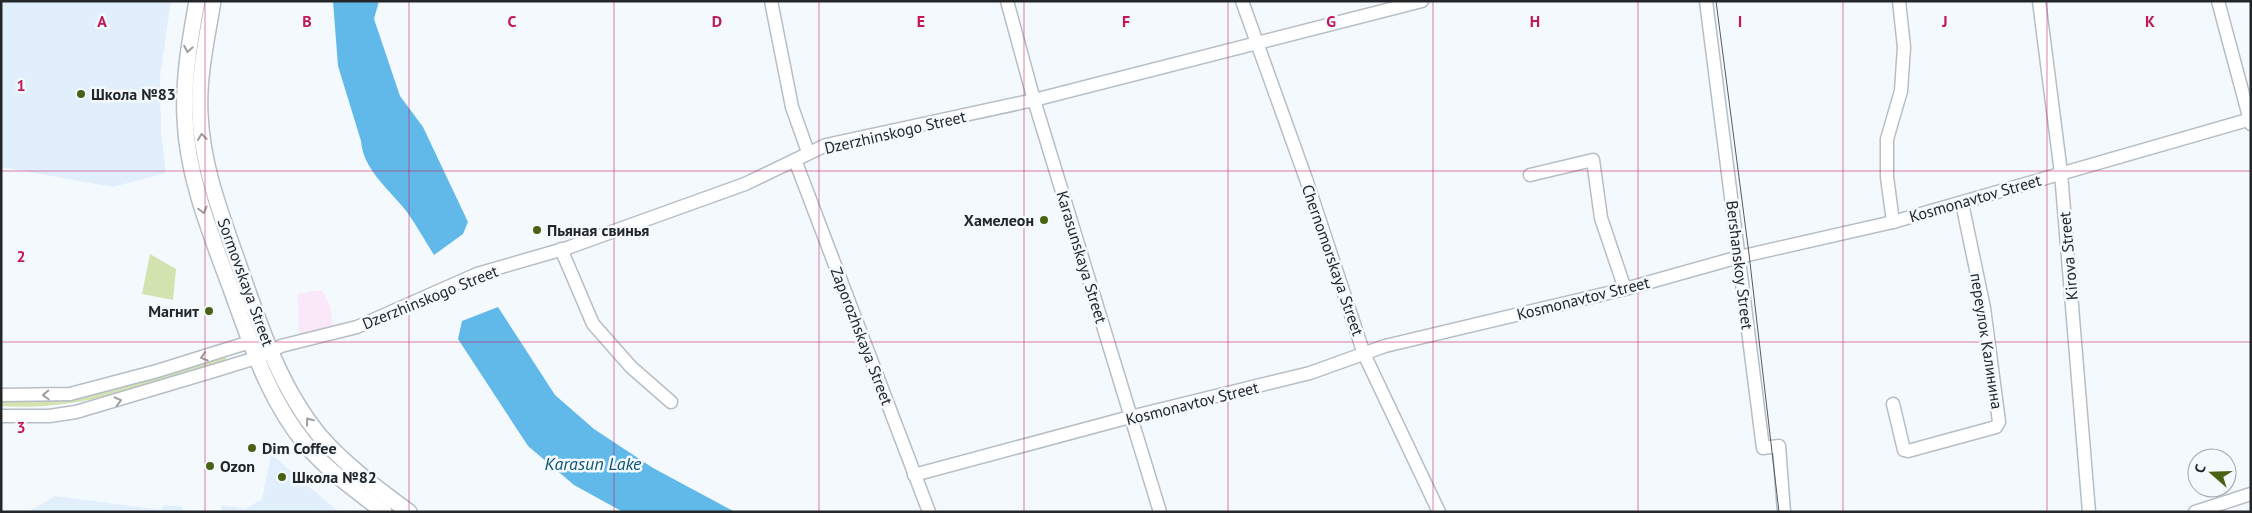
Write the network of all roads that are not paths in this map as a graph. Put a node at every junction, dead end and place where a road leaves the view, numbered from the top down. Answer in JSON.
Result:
{"nodes":[{"id":1,"x":196,"y":1,"type":"edge"},
{"id":2,"x":213,"y":1,"type":"edge"},
{"id":3,"x":771,"y":1,"type":"edge"},
{"id":4,"x":1007,"y":1,"type":"edge"},
{"id":5,"x":1242,"y":1,"type":"edge"},
{"id":6,"x":1422,"y":1,"type":"edge"},
{"id":7,"x":1706,"y":1,"type":"edge"},
{"id":8,"x":1899,"y":1,"type":"edge"},
{"id":9,"x":2039,"y":1,"type":"edge"},
{"id":10,"x":2218,"y":1,"type":"edge"},
{"id":11,"x":1257,"y":43,"type":"junction"},
{"id":12,"x":1034,"y":100,"type":"junction"},
{"id":13,"x":2250,"y":121,"type":"edge"},
{"id":14,"x":808,"y":152,"type":"junction"},
{"id":15,"x":795,"y":160,"type":"junction"},
{"id":16,"x":2061,"y":173,"type":"junction"},
{"id":17,"x":1530,"y":175,"type":"dead end"},
{"id":18,"x":1962,"y":203,"type":"junction"},
{"id":19,"x":1893,"y":222,"type":"junction"},
{"id":20,"x":561,"y":249,"type":"junction"},
{"id":21,"x":1739,"y":257,"type":"junction"},
{"id":22,"x":1624,"y":289,"type":"junction"},
{"id":23,"x":250,"y":342,"type":"junction"},
{"id":24,"x":271,"y":349,"type":"junction"},
{"id":25,"x":1364,"y":354,"type":"junction"},
{"id":26,"x":256,"y":358,"type":"junction"},
{"id":27,"x":1,"y":395,"type":"edge"},
{"id":28,"x":671,"y":402,"type":"dead end"},
{"id":29,"x":1893,"y":404,"type":"dead end"},
{"id":30,"x":1,"y":416,"type":"edge"},
{"id":31,"x":1130,"y":417,"type":"junction"},
{"id":32,"x":914,"y":475,"type":"junction"},
{"id":33,"x":2251,"y":494,"type":"edge"},
{"id":34,"x":384,"y":512,"type":"edge"},
{"id":35,"x":409,"y":512,"type":"edge"},
{"id":36,"x":929,"y":512,"type":"edge"},
{"id":37,"x":1160,"y":512,"type":"edge"},
{"id":38,"x":1439,"y":512,"type":"edge"},
{"id":39,"x":1784,"y":512,"type":"edge"},
{"id":40,"x":2089,"y":512,"type":"edge"},
{"id":41,"x":2195,"y":512,"type":"edge"}],
"edges":[{"from":1,"to":23,"type":"main road","name":"Sormovskaya Street","one_way":true},
{"from":24,"to":2,"type":"main road","name":"Sormovskaya Street","one_way":true},
{"from":3,"to":14,"type":"street"},
{"from":4,"to":12,"type":"street","name":"Karasunskaya Street"},
{"from":5,"to":11,"type":"street","name":"Chernomorskaya Street"},
{"from":6,"to":11,"type":"street","name":"Dzerzhinskogo Street"},
{"from":7,"to":21,"type":"street","name":"Bershanskoy Street"},
{"from":8,"to":19,"type":"street"},
{"from":9,"to":16,"type":"street","name":"Kirova Street"},
{"from":10,"to":13,"type":"street"},
{"from":11,"to":12,"type":"street","name":"Dzerzhinskogo Street"},
{"from":11,"to":25,"type":"street","name":"Chernomorskaya Street"},
{"from":12,"to":14,"type":"street","name":"Dzerzhinskogo Street"},
{"from":12,"to":31,"type":"street","name":"Karasunskaya Street"},
{"from":13,"to":16,"type":"street","name":"Kosmonavtov Street"},
{"from":14,"to":15,"type":"street","name":"Dzerzhinskogo Street"},
{"from":15,"to":20,"type":"street","name":"Dzerzhinskogo Street"},
{"from":15,"to":32,"type":"street","name":"Zaporozhskaya Street"},
{"from":16,"to":18,"type":"street","name":"Kosmonavtov Street"},
{"from":16,"to":40,"type":"street","name":"Kirova Street"},
{"from":17,"to":22,"type":"street"},
{"from":18,"to":19,"type":"street","name":"Kosmonavtov Street"},
{"from":18,"to":29,"type":"street","name":"переулок Калинина"},
{"from":19,"to":21,"type":"street","name":"Kosmonavtov Street"},
{"from":20,"to":24,"type":"street","name":"Dzerzhinskogo Street"},
{"from":20,"to":28,"type":"street"},
{"from":21,"to":22,"type":"street","name":"Kosmonavtov Street"},
{"from":21,"to":39,"type":"street","name":"Bershanskoy Street"},
{"from":22,"to":25,"type":"street","name":"Kosmonavtov Street"},
{"from":23,"to":24,"type":"street"},
{"from":23,"to":26,"type":"main road","name":"Sormovskaya Street"},
{"from":23,"to":27,"type":"street","one_way":true},
{"from":24,"to":26,"type":"street"},
{"from":35,"to":24,"type":"main road","name":"Sormovskaya Street","one_way":true},
{"from":25,"to":31,"type":"street","name":"Kosmonavtov Street"},
{"from":25,"to":38,"type":"street","name":"Chernomorskaya Street"},
{"from":30,"to":26,"type":"street","one_way":true},
{"from":26,"to":34,"type":"main road","name":"Sormovskaya Street"},
{"from":31,"to":32,"type":"street","name":"Kosmonavtov Street"},
{"from":31,"to":37,"type":"street","name":"Karasunskaya Street"},
{"from":32,"to":36,"type":"street","name":"Zaporozhskaya Street"},
{"from":33,"to":41,"type":"street"}]}
